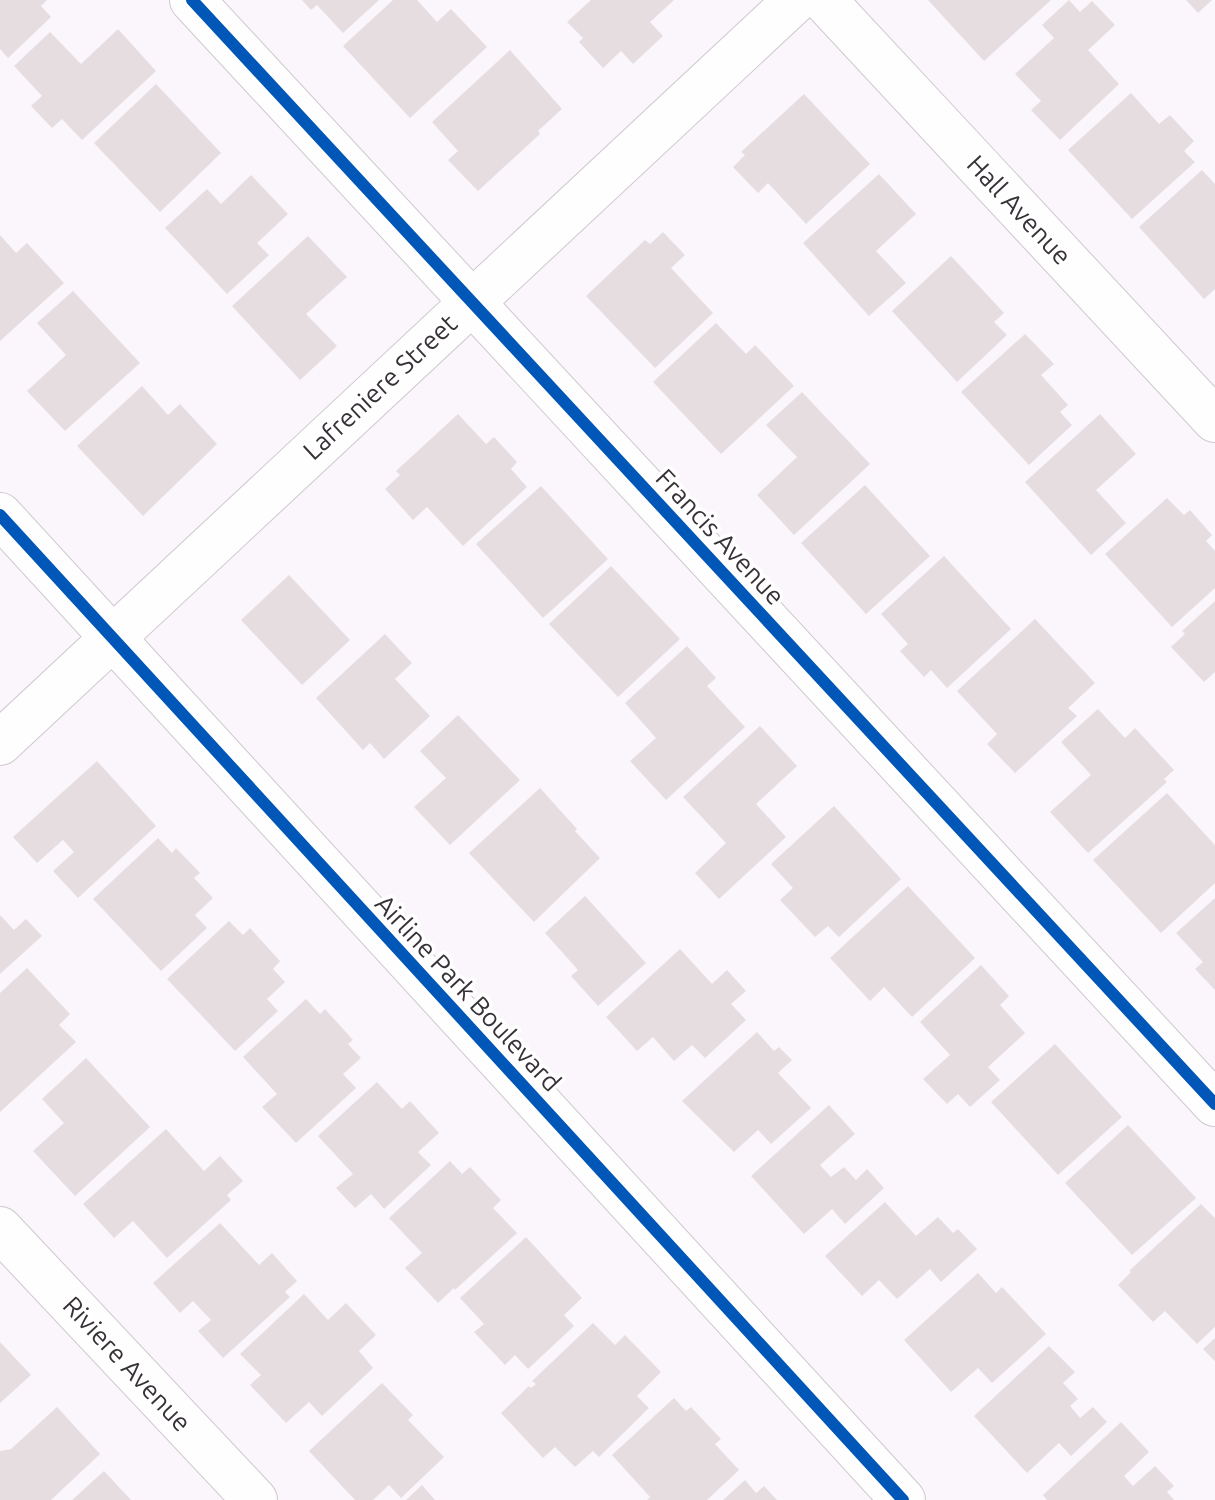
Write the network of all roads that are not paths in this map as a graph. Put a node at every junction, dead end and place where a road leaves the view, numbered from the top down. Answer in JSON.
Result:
{"nodes":[{"id":1,"x":192,"y":0,"type":"edge"},
{"id":2,"x":796,"y":0,"type":"edge"},
{"id":3,"x":824,"y":0,"type":"edge"},
{"id":4,"x":471,"y":302,"type":"junction"},
{"id":5,"x":1215,"y":420,"type":"edge"},
{"id":6,"x":0,"y":515,"type":"edge"},
{"id":7,"x":113,"y":638,"type":"junction"},
{"id":8,"x":0,"y":743,"type":"edge"},
{"id":9,"x":1215,"y":1104,"type":"edge"},
{"id":10,"x":0,"y":1229,"type":"edge"},
{"id":11,"x":255,"y":1500,"type":"edge"},
{"id":12,"x":903,"y":1500,"type":"edge"}],
"edges":[{"from":1,"to":4,"type":"street","name":"Francis Avenue"},
{"from":2,"to":4,"type":"street","name":"Lafreniere Street"},
{"from":3,"to":5,"type":"street","name":"Hall Avenue"},
{"from":4,"to":7,"type":"street","name":"Lafreniere Street"},
{"from":4,"to":9,"type":"street","name":"Francis Avenue"},
{"from":6,"to":7,"type":"street","name":"Airline Park Boulevard"},
{"from":7,"to":8,"type":"street","name":"Lafreniere Street"},
{"from":7,"to":12,"type":"street","name":"Airline Park Boulevard"},
{"from":10,"to":11,"type":"street","name":"Riviere Avenue"}]}
